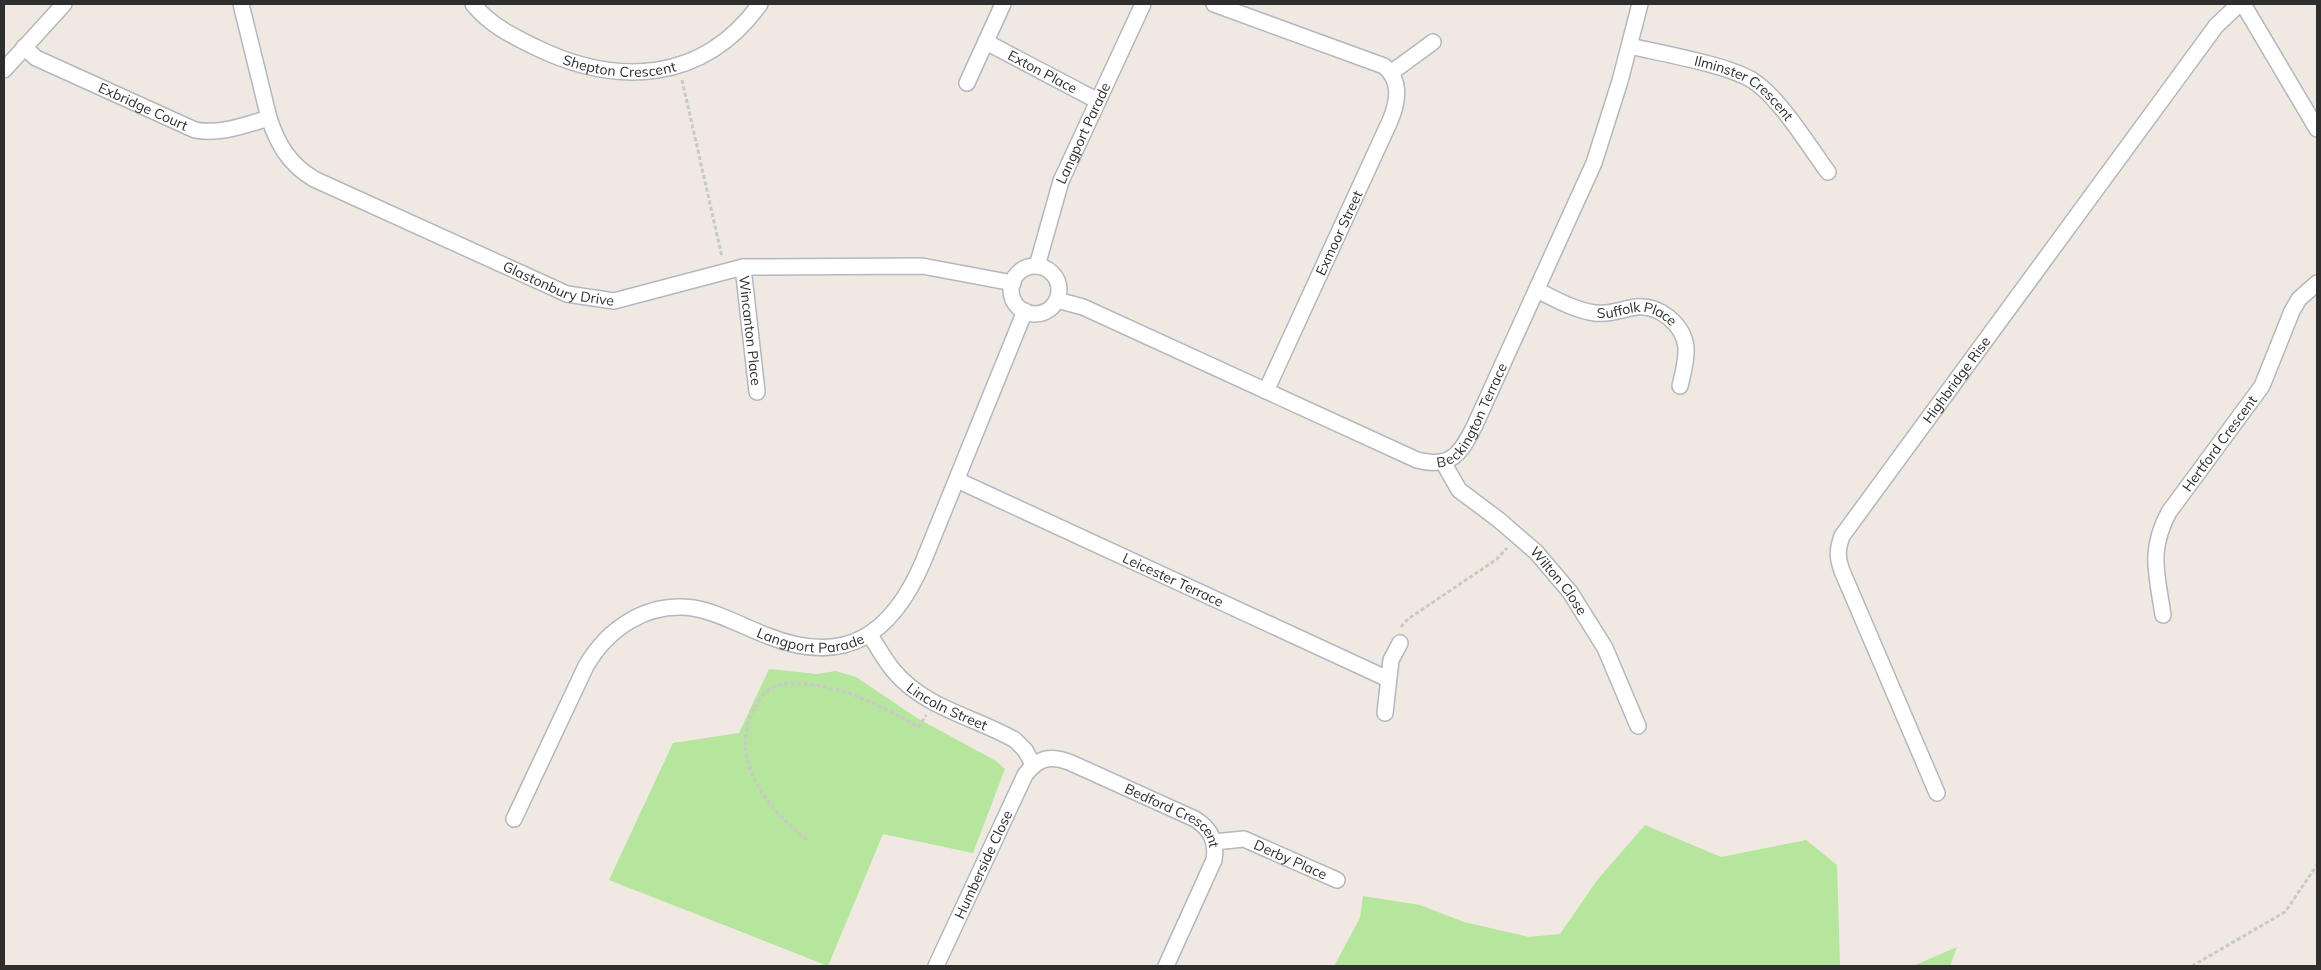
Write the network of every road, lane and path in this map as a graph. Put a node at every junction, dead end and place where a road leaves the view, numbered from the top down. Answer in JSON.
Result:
{"nodes":[{"id":1,"x":64,"y":4,"type":"edge"},
{"id":2,"x":241,"y":4,"type":"edge"},
{"id":3,"x":473,"y":4,"type":"edge"},
{"id":4,"x":760,"y":4,"type":"edge"},
{"id":5,"x":1003,"y":4,"type":"edge"},
{"id":6,"x":1142,"y":4,"type":"edge"},
{"id":7,"x":1214,"y":4,"type":"edge"},
{"id":8,"x":1640,"y":4,"type":"edge"},
{"id":9,"x":2239,"y":4,"type":"edge"},
{"id":10,"x":2243,"y":4,"type":"edge"},
{"id":11,"x":986,"y":42,"type":"junction"},
{"id":12,"x":1433,"y":42,"type":"dead end"},
{"id":13,"x":1630,"y":46,"type":"junction"},
{"id":14,"x":24,"y":47,"type":"junction"},
{"id":15,"x":678,"y":65,"type":"junction"},
{"id":16,"x":4,"y":70,"type":"edge"},
{"id":17,"x":1392,"y":72,"type":"junction"},
{"id":18,"x":967,"y":83,"type":"dead end"},
{"id":19,"x":1098,"y":101,"type":"junction"},
{"id":20,"x":269,"y":118,"type":"junction"},
{"id":21,"x":2317,"y":129,"type":"edge"},
{"id":22,"x":1828,"y":172,"type":"dead end"},
{"id":23,"x":1037,"y":266,"type":"junction"},
{"id":24,"x":743,"y":267,"type":"junction"},
{"id":25,"x":725,"y":271,"type":"junction"},
{"id":26,"x":1013,"y":282,"type":"junction"},
{"id":27,"x":2317,"y":282,"type":"edge"},
{"id":28,"x":1537,"y":290,"type":"junction"},
{"id":29,"x":1056,"y":300,"type":"junction"},
{"id":30,"x":1025,"y":312,"type":"junction"},
{"id":31,"x":1680,"y":386,"type":"dead end"},
{"id":32,"x":1266,"y":391,"type":"junction"},
{"id":33,"x":757,"y":392,"type":"dead end"},
{"id":34,"x":1443,"y":462,"type":"junction"},
{"id":35,"x":957,"y":480,"type":"junction"},
{"id":36,"x":1518,"y":536,"type":"junction"},
{"id":37,"x":2163,"y":614,"type":"dead end"},
{"id":38,"x":870,"y":635,"type":"junction"},
{"id":39,"x":1400,"y":643,"type":"joint"},
{"id":40,"x":1388,"y":679,"type":"junction"},
{"id":41,"x":932,"y":702,"type":"junction"},
{"id":42,"x":1385,"y":713,"type":"dead end"},
{"id":43,"x":1638,"y":726,"type":"dead end"},
{"id":44,"x":1033,"y":764,"type":"junction"},
{"id":45,"x":1937,"y":793,"type":"dead end"},
{"id":46,"x":514,"y":819,"type":"dead end"},
{"id":47,"x":807,"y":840,"type":"dead end"},
{"id":48,"x":1214,"y":842,"type":"junction"},
{"id":49,"x":2317,"y":865,"type":"edge"},
{"id":50,"x":1337,"y":880,"type":"dead end"},
{"id":51,"x":936,"y":966,"type":"edge"},
{"id":52,"x":1166,"y":966,"type":"edge"},
{"id":53,"x":2192,"y":966,"type":"edge"}],
"edges":[{"from":1,"to":14,"type":"street"},
{"from":2,"to":20,"type":"street","name":"Glastonbury Drive"},
{"from":3,"to":15,"type":"street","name":"Shepton Crescent"},
{"from":4,"to":15,"type":"street","name":"Shepton Crescent"},
{"from":5,"to":11,"type":"street"},
{"from":6,"to":19,"type":"street","name":"Langport Parade"},
{"from":7,"to":17,"type":"street"},
{"from":8,"to":13,"type":"street","name":"Beckington Terrace"},
{"from":9,"to":45,"type":"street","name":"Highbridge Rise"},
{"from":10,"to":21,"type":"street"},
{"from":11,"to":18,"type":"street"},
{"from":11,"to":19,"type":"street","name":"Exton Place"},
{"from":12,"to":17,"type":"street"},
{"from":13,"to":22,"type":"street","name":"Ilminster Crescent"},
{"from":13,"to":28,"type":"street","name":"Beckington Terrace"},
{"from":14,"to":16,"type":"street"},
{"from":14,"to":20,"type":"street","name":"Exbridge Court"},
{"from":15,"to":25,"type":"path"},
{"from":17,"to":32,"type":"street","name":"Exmoor Street"},
{"from":19,"to":23,"type":"street","name":"Langport Parade"},
{"from":20,"to":25,"type":"street","name":"Glastonbury Drive"},
{"from":23,"to":26,"type":"street"},
{"from":23,"to":29,"type":"street"},
{"from":24,"to":25,"type":"street","name":"Glastonbury Drive"},
{"from":24,"to":26,"type":"street","name":"Glastonbury Drive"},
{"from":24,"to":33,"type":"street","name":"Wincanton Place"},
{"from":26,"to":30,"type":"street"},
{"from":27,"to":37,"type":"street","name":"Hertford Crescent"},
{"from":28,"to":31,"type":"street","name":"Suffolk Place"},
{"from":28,"to":34,"type":"street","name":"Beckington Terrace"},
{"from":29,"to":30,"type":"street"},
{"from":29,"to":32,"type":"street","name":"Beckington Terrace"},
{"from":30,"to":35,"type":"street","name":"Langport Parade"},
{"from":32,"to":34,"type":"street","name":"Beckington Terrace"},
{"from":34,"to":36,"type":"street","name":"Wilton Close"},
{"from":35,"to":38,"type":"street","name":"Langport Parade"},
{"from":35,"to":40,"type":"street","name":"Leicester Terrace"},
{"from":36,"to":39,"type":"path"},
{"from":36,"to":43,"type":"street","name":"Wilton Close"},
{"from":38,"to":41,"type":"street","name":"Lincoln Street"},
{"from":38,"to":46,"type":"street","name":"Langport Parade"},
{"from":39,"to":40,"type":"street"},
{"from":40,"to":42,"type":"street"},
{"from":41,"to":44,"type":"street","name":"Lincoln Street"},
{"from":41,"to":47,"type":"path"},
{"from":44,"to":48,"type":"street","name":"Bedford Crescent"},
{"from":44,"to":51,"type":"street","name":"Humberside Close"},
{"from":48,"to":50,"type":"street","name":"Derby Place"},
{"from":48,"to":52,"type":"street","name":"Bedford Crescent"},
{"from":49,"to":53,"type":"path"}]}
